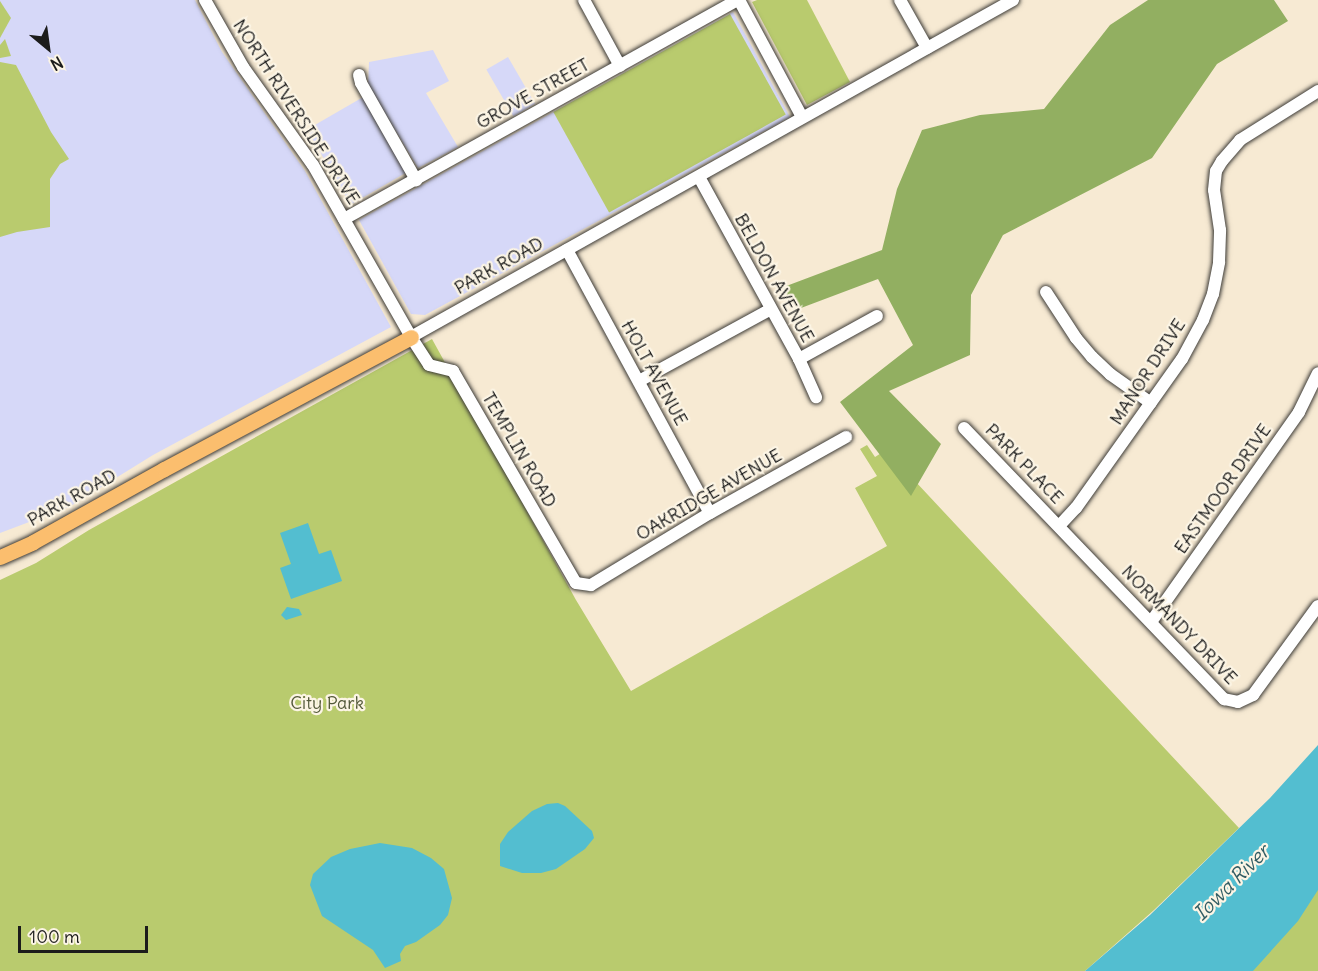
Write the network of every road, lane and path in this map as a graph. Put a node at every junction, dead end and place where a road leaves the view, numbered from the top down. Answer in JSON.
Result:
{"nodes":[{"id":1,"x":205,"y":0,"type":"edge"},
{"id":2,"x":584,"y":0,"type":"edge"},
{"id":3,"x":738,"y":0,"type":"edge"},
{"id":4,"x":900,"y":0,"type":"edge"},
{"id":5,"x":1013,"y":0,"type":"edge"},
{"id":6,"x":927,"y":48,"type":"junction"},
{"id":7,"x":620,"y":66,"type":"junction"},
{"id":8,"x":358,"y":75,"type":"dead end"},
{"id":9,"x":1317,"y":96,"type":"edge"},
{"id":10,"x":802,"y":117,"type":"junction"},
{"id":11,"x":699,"y":177,"type":"junction"},
{"id":12,"x":416,"y":180,"type":"junction"},
{"id":13,"x":344,"y":219,"type":"junction"},
{"id":14,"x":567,"y":250,"type":"junction"},
{"id":15,"x":1046,"y":292,"type":"dead end"},
{"id":16,"x":771,"y":309,"type":"junction"},
{"id":17,"x":877,"y":316,"type":"dead end"},
{"id":18,"x":411,"y":338,"type":"junction"},
{"id":19,"x":799,"y":359,"type":"junction"},
{"id":20,"x":1318,"y":373,"type":"edge"},
{"id":21,"x":639,"y":381,"type":"junction"},
{"id":22,"x":816,"y":397,"type":"dead end"},
{"id":23,"x":1151,"y":403,"type":"junction"},
{"id":24,"x":964,"y":428,"type":"dead end"},
{"id":25,"x":846,"y":437,"type":"dead end"},
{"id":26,"x":710,"y":513,"type":"junction"},
{"id":27,"x":1059,"y":526,"type":"junction"},
{"id":28,"x":0,"y":557,"type":"edge"},
{"id":29,"x":591,"y":585,"type":"joint"},
{"id":30,"x":1318,"y":606,"type":"edge"},
{"id":31,"x":1151,"y":622,"type":"junction"}],
"edges":[{"from":1,"to":13,"type":"street","name":"NORTH RIVERSIDE DRIVE"},
{"from":2,"to":7,"type":"street"},
{"from":3,"to":7,"type":"street","name":"GROVE STREET"},
{"from":3,"to":10,"type":"street"},
{"from":4,"to":6,"type":"street"},
{"from":5,"to":6,"type":"street","name":"PARK ROAD"},
{"from":6,"to":10,"type":"street","name":"PARK ROAD"},
{"from":7,"to":12,"type":"street","name":"GROVE STREET"},
{"from":8,"to":12,"type":"street"},
{"from":9,"to":23,"type":"street","name":"MANOR DRIVE"},
{"from":10,"to":11,"type":"street","name":"PARK ROAD"},
{"from":11,"to":14,"type":"street","name":"PARK ROAD"},
{"from":11,"to":16,"type":"street","name":"BELDON AVENUE"},
{"from":12,"to":13,"type":"street","name":"GROVE STREET"},
{"from":13,"to":18,"type":"street","name":"NORTH RIVERSIDE DRIVE"},
{"from":14,"to":18,"type":"street","name":"PARK ROAD"},
{"from":14,"to":21,"type":"street","name":"HOLT AVENUE"},
{"from":15,"to":23,"type":"street"},
{"from":16,"to":19,"type":"street","name":"BELDON AVENUE"},
{"from":16,"to":21,"type":"street"},
{"from":17,"to":19,"type":"street"},
{"from":18,"to":28,"type":"main road","name":"PARK ROAD"},
{"from":18,"to":29,"type":"street","name":"TEMPLIN ROAD"},
{"from":19,"to":22,"type":"street","name":"BELDON AVENUE"},
{"from":20,"to":31,"type":"street","name":"EASTMOOR DRIVE"},
{"from":21,"to":26,"type":"street","name":"HOLT AVENUE"},
{"from":23,"to":27,"type":"street","name":"MANOR DRIVE"},
{"from":24,"to":27,"type":"street","name":"PARK PLACE"},
{"from":25,"to":26,"type":"street","name":"OAKRIDGE AVENUE"},
{"from":26,"to":29,"type":"street","name":"OAKRIDGE AVENUE"},
{"from":27,"to":31,"type":"street","name":"NORMANDY DRIVE"},
{"from":30,"to":31,"type":"street","name":"NORMANDY DRIVE"}]}
